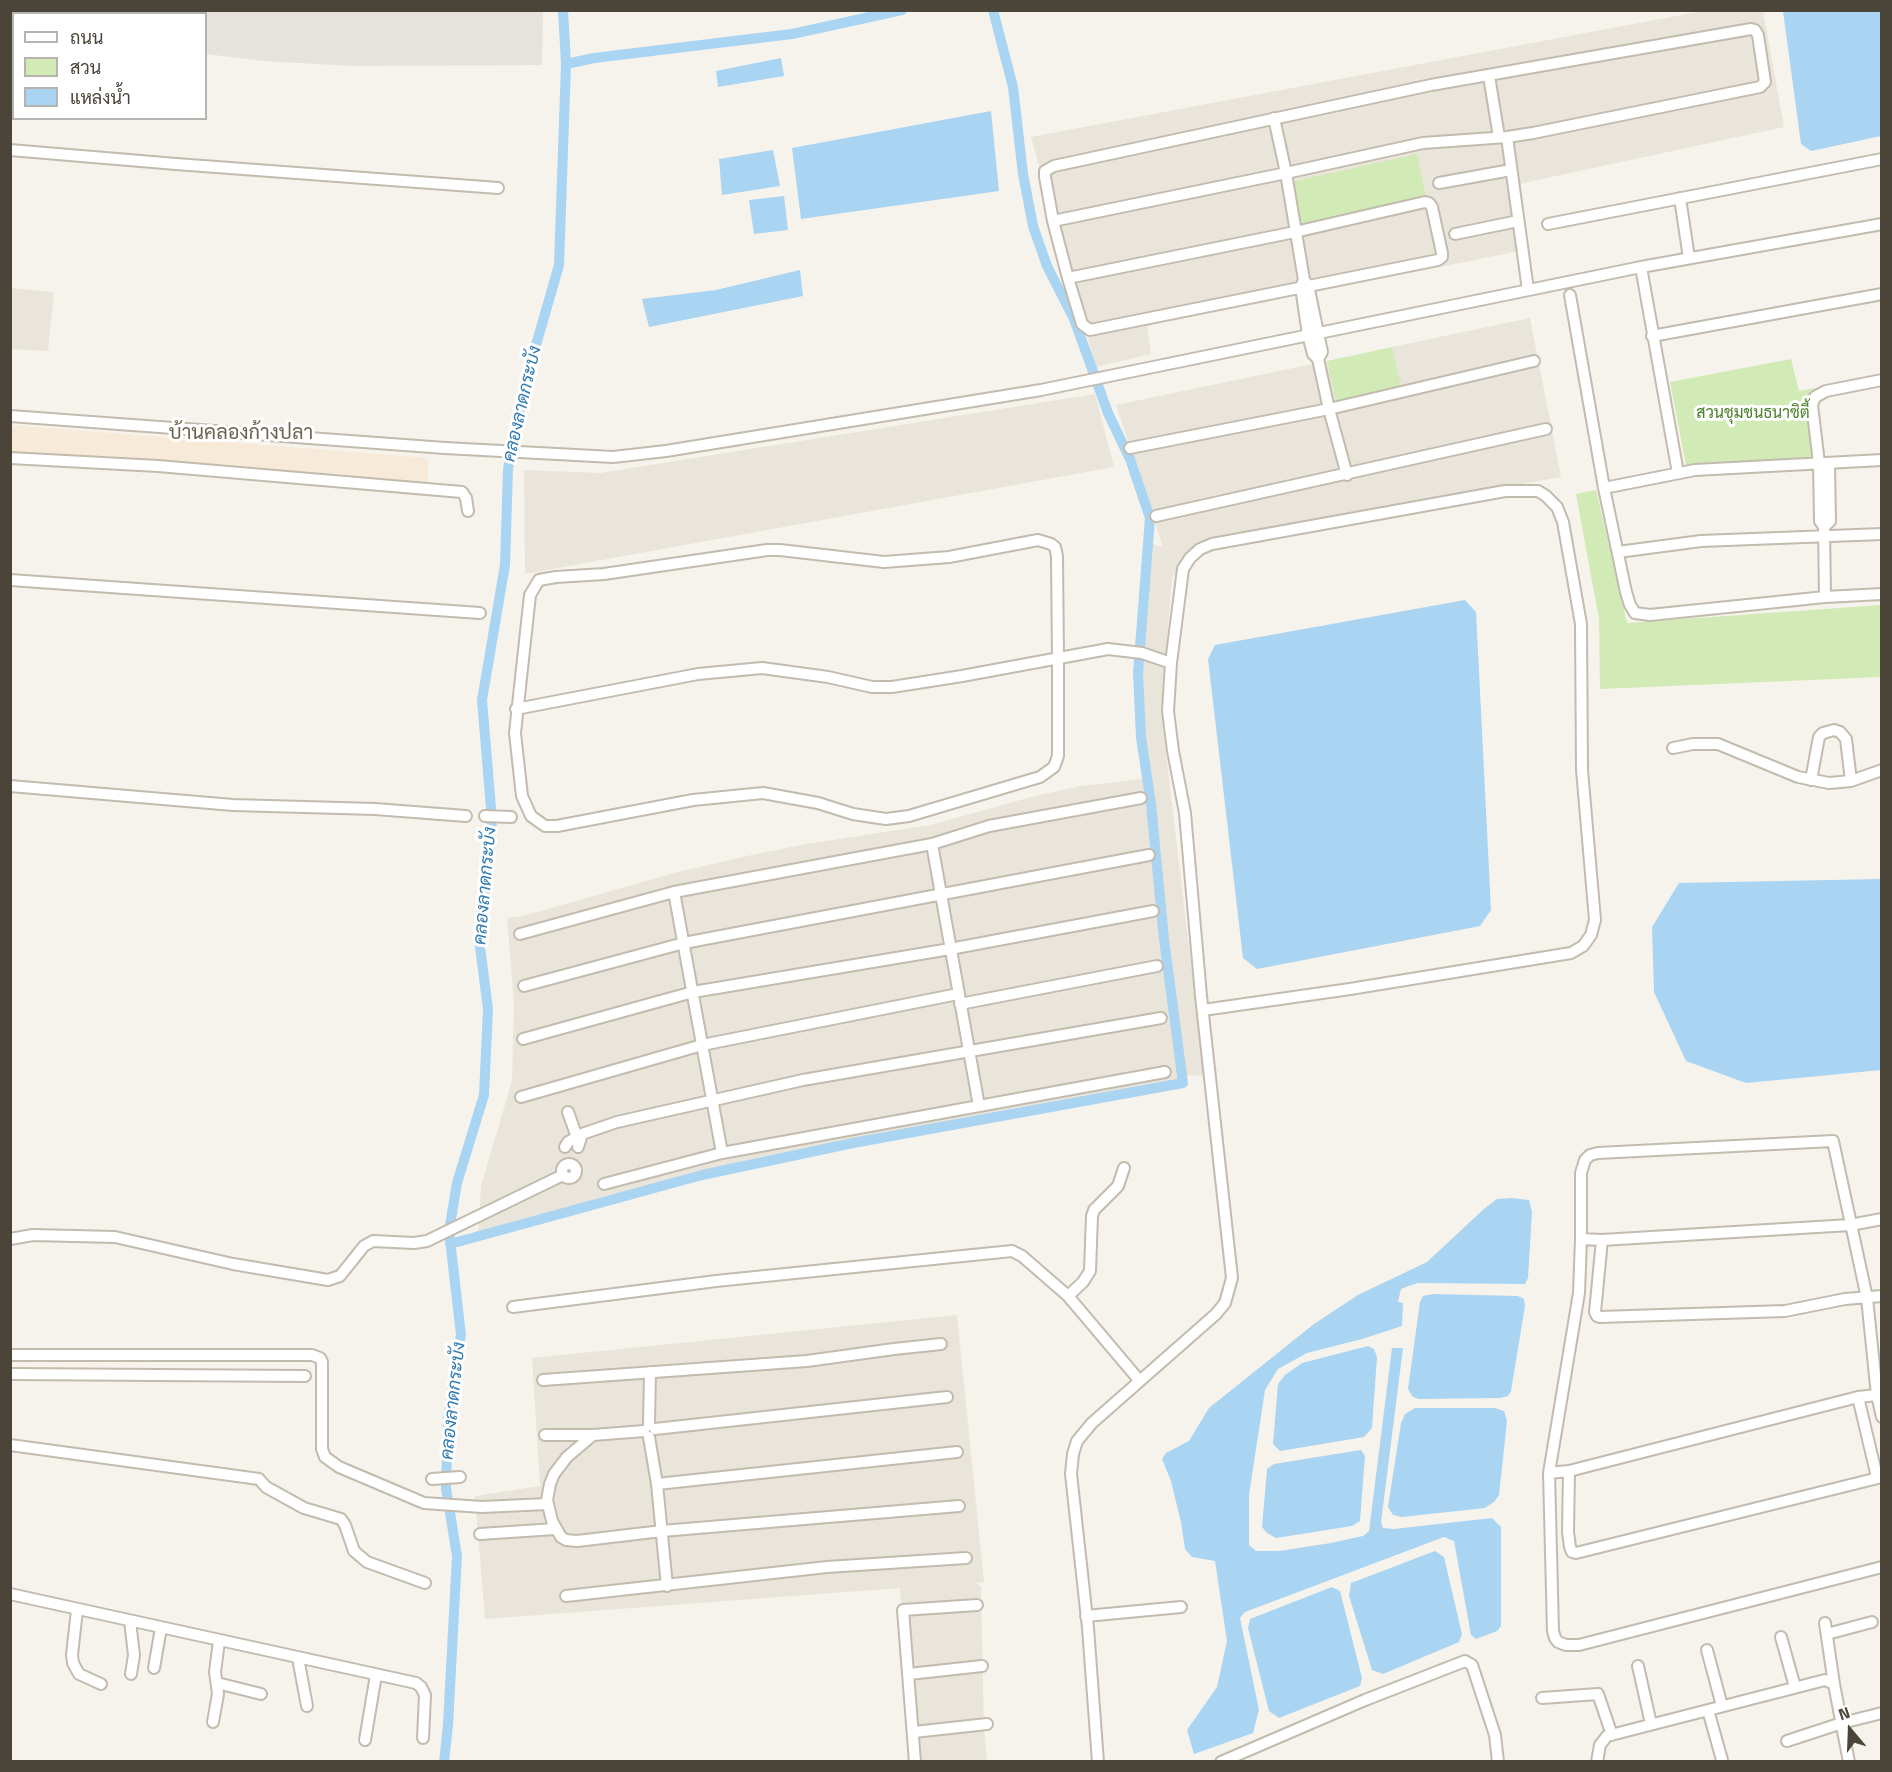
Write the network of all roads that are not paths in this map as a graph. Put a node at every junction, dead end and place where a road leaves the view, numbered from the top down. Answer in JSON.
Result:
{"nodes":[{"id":1,"x":1489,"y":76,"type":"junction"},
{"id":2,"x":1274,"y":118,"type":"junction"},
{"id":3,"x":1503,"y":137,"type":"junction"},
{"id":4,"x":10,"y":150,"type":"edge"},
{"id":5,"x":1881,"y":159,"type":"edge"},
{"id":6,"x":1511,"y":170,"type":"junction"},
{"id":7,"x":1286,"y":173,"type":"junction"},
{"id":8,"x":1439,"y":183,"type":"dead end"},
{"id":9,"x":498,"y":188,"type":"dead end"},
{"id":10,"x":1680,"y":198,"type":"junction"},
{"id":11,"x":1053,"y":221,"type":"junction"},
{"id":12,"x":1518,"y":221,"type":"junction"},
{"id":13,"x":1548,"y":224,"type":"dead end"},
{"id":14,"x":1881,"y":224,"type":"edge"},
{"id":15,"x":1295,"y":232,"type":"junction"},
{"id":16,"x":1455,"y":234,"type":"dead end"},
{"id":17,"x":1689,"y":258,"type":"junction"},
{"id":18,"x":1641,"y":267,"type":"junction"},
{"id":19,"x":1068,"y":278,"type":"junction"},
{"id":20,"x":1304,"y":284,"type":"junction"},
{"id":21,"x":1528,"y":290,"type":"junction"},
{"id":22,"x":1881,"y":294,"type":"edge"},
{"id":23,"x":1570,"y":295,"type":"dead end"},
{"id":24,"x":1313,"y":334,"type":"junction"},
{"id":25,"x":1652,"y":336,"type":"junction"},
{"id":26,"x":1534,"y":361,"type":"dead end"},
{"id":27,"x":1881,"y":380,"type":"edge"},
{"id":28,"x":1329,"y":409,"type":"junction"},
{"id":29,"x":10,"y":416,"type":"edge"},
{"id":30,"x":1546,"y":429,"type":"dead end"},
{"id":31,"x":1130,"y":448,"type":"dead end"},
{"id":32,"x":10,"y":458,"type":"edge"},
{"id":33,"x":1881,"y":460,"type":"edge"},
{"id":34,"x":1824,"y":463,"type":"junction"},
{"id":35,"x":1678,"y":473,"type":"junction"},
{"id":36,"x":1347,"y":475,"type":"junction"},
{"id":37,"x":1604,"y":488,"type":"junction"},
{"id":38,"x":468,"y":511,"type":"dead end"},
{"id":39,"x":1156,"y":516,"type":"dead end"},
{"id":40,"x":1824,"y":532,"type":"junction"},
{"id":41,"x":1881,"y":534,"type":"edge"},
{"id":42,"x":1618,"y":552,"type":"junction"},
{"id":43,"x":10,"y":580,"type":"edge"},
{"id":44,"x":1881,"y":594,"type":"edge"},
{"id":45,"x":1825,"y":597,"type":"junction"},
{"id":46,"x":480,"y":613,"type":"dead end"},
{"id":47,"x":1058,"y":658,"type":"junction"},
{"id":48,"x":1171,"y":663,"type":"junction"},
{"id":49,"x":516,"y":709,"type":"junction"},
{"id":50,"x":1673,"y":748,"type":"dead end"},
{"id":51,"x":1881,"y":770,"type":"edge"},
{"id":52,"x":1811,"y":780,"type":"junction"},
{"id":53,"x":1851,"y":781,"type":"junction"},
{"id":54,"x":10,"y":786,"type":"edge"},
{"id":55,"x":1141,"y":798,"type":"dead end"},
{"id":56,"x":466,"y":816,"type":"dead end"},
{"id":57,"x":485,"y":816,"type":"dead end"},
{"id":58,"x":511,"y":817,"type":"dead end"},
{"id":59,"x":932,"y":844,"type":"junction"},
{"id":60,"x":1149,"y":855,"type":"dead end"},
{"id":61,"x":674,"y":892,"type":"junction"},
{"id":62,"x":940,"y":895,"type":"junction"},
{"id":63,"x":1153,"y":911,"type":"dead end"},
{"id":64,"x":520,"y":934,"type":"dead end"},
{"id":65,"x":684,"y":943,"type":"junction"},
{"id":66,"x":950,"y":949,"type":"junction"},
{"id":67,"x":1157,"y":966,"type":"dead end"},
{"id":68,"x":524,"y":986,"type":"dead end"},
{"id":69,"x":693,"y":992,"type":"junction"},
{"id":70,"x":959,"y":999,"type":"junction"},
{"id":71,"x":1203,"y":1010,"type":"junction"},
{"id":72,"x":1161,"y":1018,"type":"dead end"},
{"id":73,"x":523,"y":1039,"type":"dead end"},
{"id":74,"x":702,"y":1045,"type":"junction"},
{"id":75,"x":968,"y":1051,"type":"junction"},
{"id":76,"x":1165,"y":1072,"type":"dead end"},
{"id":77,"x":521,"y":1097,"type":"dead end"},
{"id":78,"x":712,"y":1101,"type":"junction"},
{"id":79,"x":979,"y":1106,"type":"junction"},
{"id":80,"x":568,"y":1112,"type":"dead end"},
{"id":81,"x":572,"y":1152,"type":"junction"},
{"id":82,"x":722,"y":1153,"type":"junction"},
{"id":83,"x":1124,"y":1168,"type":"dead end"},
{"id":84,"x":604,"y":1184,"type":"dead end"},
{"id":85,"x":1881,"y":1219,"type":"edge"},
{"id":86,"x":1850,"y":1225,"type":"junction"},
{"id":87,"x":10,"y":1239,"type":"edge"},
{"id":88,"x":1581,"y":1239,"type":"junction"},
{"id":89,"x":1602,"y":1240,"type":"junction"},
{"id":90,"x":1068,"y":1296,"type":"junction"},
{"id":91,"x":1881,"y":1296,"type":"edge"},
{"id":92,"x":1867,"y":1298,"type":"junction"},
{"id":93,"x":513,"y":1307,"type":"dead end"},
{"id":94,"x":941,"y":1344,"type":"dead end"},
{"id":95,"x":10,"y":1355,"type":"edge"},
{"id":96,"x":650,"y":1372,"type":"junction"},
{"id":97,"x":10,"y":1374,"type":"edge"},
{"id":98,"x":305,"y":1376,"type":"dead end"},
{"id":99,"x":543,"y":1380,"type":"dead end"},
{"id":100,"x":1139,"y":1380,"type":"junction"},
{"id":101,"x":1877,"y":1395,"type":"junction"},
{"id":102,"x":1858,"y":1396,"type":"junction"},
{"id":103,"x":948,"y":1397,"type":"dead end"},
{"id":104,"x":1881,"y":1413,"type":"edge"},
{"id":105,"x":649,"y":1430,"type":"junction"},
{"id":106,"x":545,"y":1435,"type":"dead end"},
{"id":107,"x":593,"y":1435,"type":"junction"},
{"id":108,"x":10,"y":1444,"type":"edge"},
{"id":109,"x":957,"y":1452,"type":"dead end"},
{"id":110,"x":1569,"y":1471,"type":"junction"},
{"id":111,"x":1549,"y":1473,"type":"junction"},
{"id":112,"x":459,"y":1477,"type":"dead end"},
{"id":113,"x":1879,"y":1477,"type":"edge"},
{"id":114,"x":434,"y":1479,"type":"dead end"},
{"id":115,"x":657,"y":1484,"type":"junction"},
{"id":116,"x":547,"y":1504,"type":"junction"},
{"id":117,"x":959,"y":1506,"type":"dead end"},
{"id":118,"x":555,"y":1529,"type":"junction"},
{"id":119,"x":662,"y":1531,"type":"junction"},
{"id":120,"x":480,"y":1533,"type":"dead end"},
{"id":121,"x":966,"y":1558,"type":"dead end"},
{"id":122,"x":1881,"y":1567,"type":"edge"},
{"id":123,"x":424,"y":1583,"type":"dead end"},
{"id":124,"x":667,"y":1586,"type":"junction"},
{"id":125,"x":10,"y":1594,"type":"edge"},
{"id":126,"x":566,"y":1596,"type":"dead end"},
{"id":127,"x":977,"y":1605,"type":"dead end"},
{"id":128,"x":1181,"y":1607,"type":"dead end"},
{"id":129,"x":77,"y":1610,"type":"junction"},
{"id":130,"x":1086,"y":1616,"type":"junction"},
{"id":131,"x":130,"y":1622,"type":"junction"},
{"id":132,"x":1872,"y":1622,"type":"dead end"},
{"id":133,"x":160,"y":1628,"type":"junction"},
{"id":134,"x":1781,"y":1637,"type":"dead end"},
{"id":135,"x":219,"y":1641,"type":"junction"},
{"id":136,"x":1707,"y":1650,"type":"dead end"},
{"id":137,"x":298,"y":1658,"type":"junction"},
{"id":138,"x":982,"y":1666,"type":"dead end"},
{"id":139,"x":1638,"y":1666,"type":"dead end"},
{"id":140,"x":154,"y":1668,"type":"dead end"},
{"id":141,"x":131,"y":1674,"type":"dead end"},
{"id":142,"x":909,"y":1674,"type":"junction"},
{"id":143,"x":376,"y":1675,"type":"junction"},
{"id":144,"x":217,"y":1683,"type":"junction"},
{"id":145,"x":101,"y":1684,"type":"dead end"},
{"id":146,"x":1834,"y":1684,"type":"junction"},
{"id":147,"x":1795,"y":1687,"type":"junction"},
{"id":148,"x":261,"y":1694,"type":"dead end"},
{"id":149,"x":1542,"y":1698,"type":"dead end"},
{"id":150,"x":307,"y":1706,"type":"dead end"},
{"id":151,"x":1722,"y":1706,"type":"junction"},
{"id":152,"x":1708,"y":1710,"type":"junction"},
{"id":153,"x":1881,"y":1713,"type":"edge"},
{"id":154,"x":213,"y":1722,"type":"dead end"},
{"id":155,"x":1842,"y":1723,"type":"junction"},
{"id":156,"x":987,"y":1724,"type":"dead end"},
{"id":157,"x":1651,"y":1724,"type":"junction"},
{"id":158,"x":914,"y":1732,"type":"junction"},
{"id":159,"x":1612,"y":1735,"type":"junction"},
{"id":160,"x":423,"y":1738,"type":"dead end"},
{"id":161,"x":365,"y":1740,"type":"dead end"},
{"id":162,"x":1787,"y":1741,"type":"dead end"},
{"id":163,"x":1722,"y":1760,"type":"edge"},
{"id":164,"x":915,"y":1761,"type":"edge"},
{"id":165,"x":1098,"y":1761,"type":"edge"},
{"id":166,"x":1221,"y":1761,"type":"edge"},
{"id":167,"x":1498,"y":1761,"type":"edge"},
{"id":168,"x":1597,"y":1761,"type":"edge"},
{"id":169,"x":1849,"y":1761,"type":"edge"}],
"edges":[{"from":1,"to":2,"type":"street"},
{"from":1,"to":3,"type":"street"},
{"from":1,"to":3,"type":"street"},
{"from":2,"to":7,"type":"street"},
{"from":2,"to":11,"type":"street"},
{"from":3,"to":6,"type":"street"},
{"from":3,"to":7,"type":"street"},
{"from":4,"to":9,"type":"street"},
{"from":5,"to":10,"type":"street"},
{"from":6,"to":8,"type":"street"},
{"from":6,"to":12,"type":"street"},
{"from":7,"to":11,"type":"street"},
{"from":7,"to":15,"type":"street"},
{"from":10,"to":13,"type":"street"},
{"from":10,"to":17,"type":"street"},
{"from":11,"to":19,"type":"street"},
{"from":12,"to":16,"type":"street"},
{"from":12,"to":21,"type":"street"},
{"from":14,"to":17,"type":"street"},
{"from":15,"to":19,"type":"street"},
{"from":15,"to":20,"type":"street"},
{"from":15,"to":20,"type":"street"},
{"from":17,"to":18,"type":"street"},
{"from":18,"to":21,"type":"street"},
{"from":18,"to":25,"type":"street"},
{"from":19,"to":20,"type":"street"},
{"from":20,"to":24,"type":"street"},
{"from":21,"to":24,"type":"street"},
{"from":22,"to":25,"type":"street"},
{"from":23,"to":37,"type":"street"},
{"from":24,"to":28,"type":"street"},
{"from":24,"to":29,"type":"street"},
{"from":25,"to":35,"type":"street"},
{"from":26,"to":28,"type":"street"},
{"from":27,"to":34,"type":"street"},
{"from":28,"to":31,"type":"street"},
{"from":28,"to":36,"type":"street"},
{"from":30,"to":36,"type":"street"},
{"from":32,"to":38,"type":"street"},
{"from":33,"to":34,"type":"street"},
{"from":34,"to":35,"type":"street"},
{"from":34,"to":40,"type":"street"},
{"from":35,"to":37,"type":"street"},
{"from":36,"to":39,"type":"street"},
{"from":37,"to":42,"type":"street"},
{"from":40,"to":41,"type":"street"},
{"from":40,"to":42,"type":"street"},
{"from":40,"to":45,"type":"street"},
{"from":42,"to":45,"type":"street"},
{"from":43,"to":46,"type":"street"},
{"from":44,"to":45,"type":"street"},
{"from":47,"to":48,"type":"street"},
{"from":47,"to":49,"type":"street"},
{"from":47,"to":49,"type":"street"},
{"from":47,"to":49,"type":"street"},
{"from":48,"to":71,"type":"street"},
{"from":48,"to":71,"type":"street"},
{"from":50,"to":52,"type":"street"},
{"from":51,"to":53,"type":"street"},
{"from":52,"to":53,"type":"street"},
{"from":52,"to":53,"type":"street"},
{"from":54,"to":56,"type":"street"},
{"from":55,"to":59,"type":"street"},
{"from":57,"to":58,"type":"street"},
{"from":59,"to":61,"type":"street"},
{"from":59,"to":62,"type":"street"},
{"from":60,"to":62,"type":"street"},
{"from":61,"to":64,"type":"street"},
{"from":61,"to":65,"type":"street"},
{"from":62,"to":65,"type":"street"},
{"from":62,"to":66,"type":"street"},
{"from":63,"to":66,"type":"street"},
{"from":65,"to":68,"type":"street"},
{"from":65,"to":69,"type":"street"},
{"from":66,"to":69,"type":"street"},
{"from":66,"to":70,"type":"street"},
{"from":67,"to":70,"type":"street"},
{"from":69,"to":73,"type":"street"},
{"from":69,"to":74,"type":"street"},
{"from":70,"to":74,"type":"street"},
{"from":70,"to":75,"type":"street"},
{"from":71,"to":100,"type":"street"},
{"from":72,"to":75,"type":"street"},
{"from":74,"to":77,"type":"street"},
{"from":74,"to":78,"type":"street"},
{"from":75,"to":78,"type":"street"},
{"from":75,"to":79,"type":"street"},
{"from":76,"to":79,"type":"street"},
{"from":78,"to":81,"type":"street"},
{"from":78,"to":82,"type":"street"},
{"from":79,"to":82,"type":"street"},
{"from":80,"to":81,"type":"street"},
{"from":81,"to":87,"type":"street"},
{"from":82,"to":84,"type":"street"},
{"from":83,"to":90,"type":"street"},
{"from":85,"to":86,"type":"street"},
{"from":86,"to":88,"type":"street"},
{"from":86,"to":89,"type":"street"},
{"from":86,"to":92,"type":"street"},
{"from":88,"to":89,"type":"street"},
{"from":88,"to":111,"type":"street"},
{"from":89,"to":92,"type":"street"},
{"from":90,"to":93,"type":"street"},
{"from":90,"to":100,"type":"street"},
{"from":91,"to":92,"type":"street"},
{"from":92,"to":101,"type":"street"},
{"from":94,"to":96,"type":"street"},
{"from":95,"to":116,"type":"street"},
{"from":96,"to":99,"type":"street"},
{"from":96,"to":105,"type":"street"},
{"from":97,"to":98,"type":"street"},
{"from":100,"to":130,"type":"street"},
{"from":101,"to":102,"type":"street"},
{"from":101,"to":104,"type":"street"},
{"from":102,"to":110,"type":"street"},
{"from":102,"to":113,"type":"street"},
{"from":103,"to":105,"type":"street"},
{"from":105,"to":107,"type":"street"},
{"from":105,"to":115,"type":"street"},
{"from":106,"to":107,"type":"street"},
{"from":107,"to":116,"type":"street"},
{"from":108,"to":123,"type":"street"},
{"from":109,"to":115,"type":"street"},
{"from":110,"to":111,"type":"street"},
{"from":110,"to":113,"type":"street"},
{"from":111,"to":122,"type":"street"},
{"from":112,"to":114,"type":"street"},
{"from":115,"to":119,"type":"street"},
{"from":116,"to":118,"type":"street"},
{"from":117,"to":119,"type":"street"},
{"from":118,"to":119,"type":"street"},
{"from":118,"to":120,"type":"street"},
{"from":119,"to":124,"type":"street"},
{"from":121,"to":124,"type":"street"},
{"from":124,"to":126,"type":"street"},
{"from":125,"to":129,"type":"street"},
{"from":127,"to":142,"type":"street"},
{"from":128,"to":130,"type":"street"},
{"from":129,"to":131,"type":"street"},
{"from":129,"to":145,"type":"street"},
{"from":130,"to":165,"type":"street"},
{"from":131,"to":133,"type":"street"},
{"from":131,"to":141,"type":"street"},
{"from":132,"to":146,"type":"street"},
{"from":133,"to":135,"type":"street"},
{"from":133,"to":140,"type":"street"},
{"from":134,"to":147,"type":"street"},
{"from":135,"to":137,"type":"street"},
{"from":135,"to":144,"type":"street"},
{"from":136,"to":151,"type":"street"},
{"from":137,"to":143,"type":"street"},
{"from":137,"to":150,"type":"street"},
{"from":138,"to":142,"type":"street"},
{"from":139,"to":157,"type":"street"},
{"from":142,"to":158,"type":"street"},
{"from":143,"to":160,"type":"street"},
{"from":143,"to":161,"type":"street"},
{"from":144,"to":148,"type":"street"},
{"from":144,"to":154,"type":"street"},
{"from":146,"to":147,"type":"street"},
{"from":146,"to":155,"type":"street"},
{"from":147,"to":151,"type":"street"},
{"from":149,"to":159,"type":"street"},
{"from":151,"to":152,"type":"street"},
{"from":152,"to":157,"type":"street"},
{"from":152,"to":163,"type":"street"},
{"from":153,"to":155,"type":"street"},
{"from":155,"to":162,"type":"street"},
{"from":155,"to":169,"type":"street"},
{"from":156,"to":158,"type":"street"},
{"from":157,"to":159,"type":"street"},
{"from":158,"to":164,"type":"street"},
{"from":159,"to":168,"type":"street"},
{"from":166,"to":167,"type":"street"}]}
